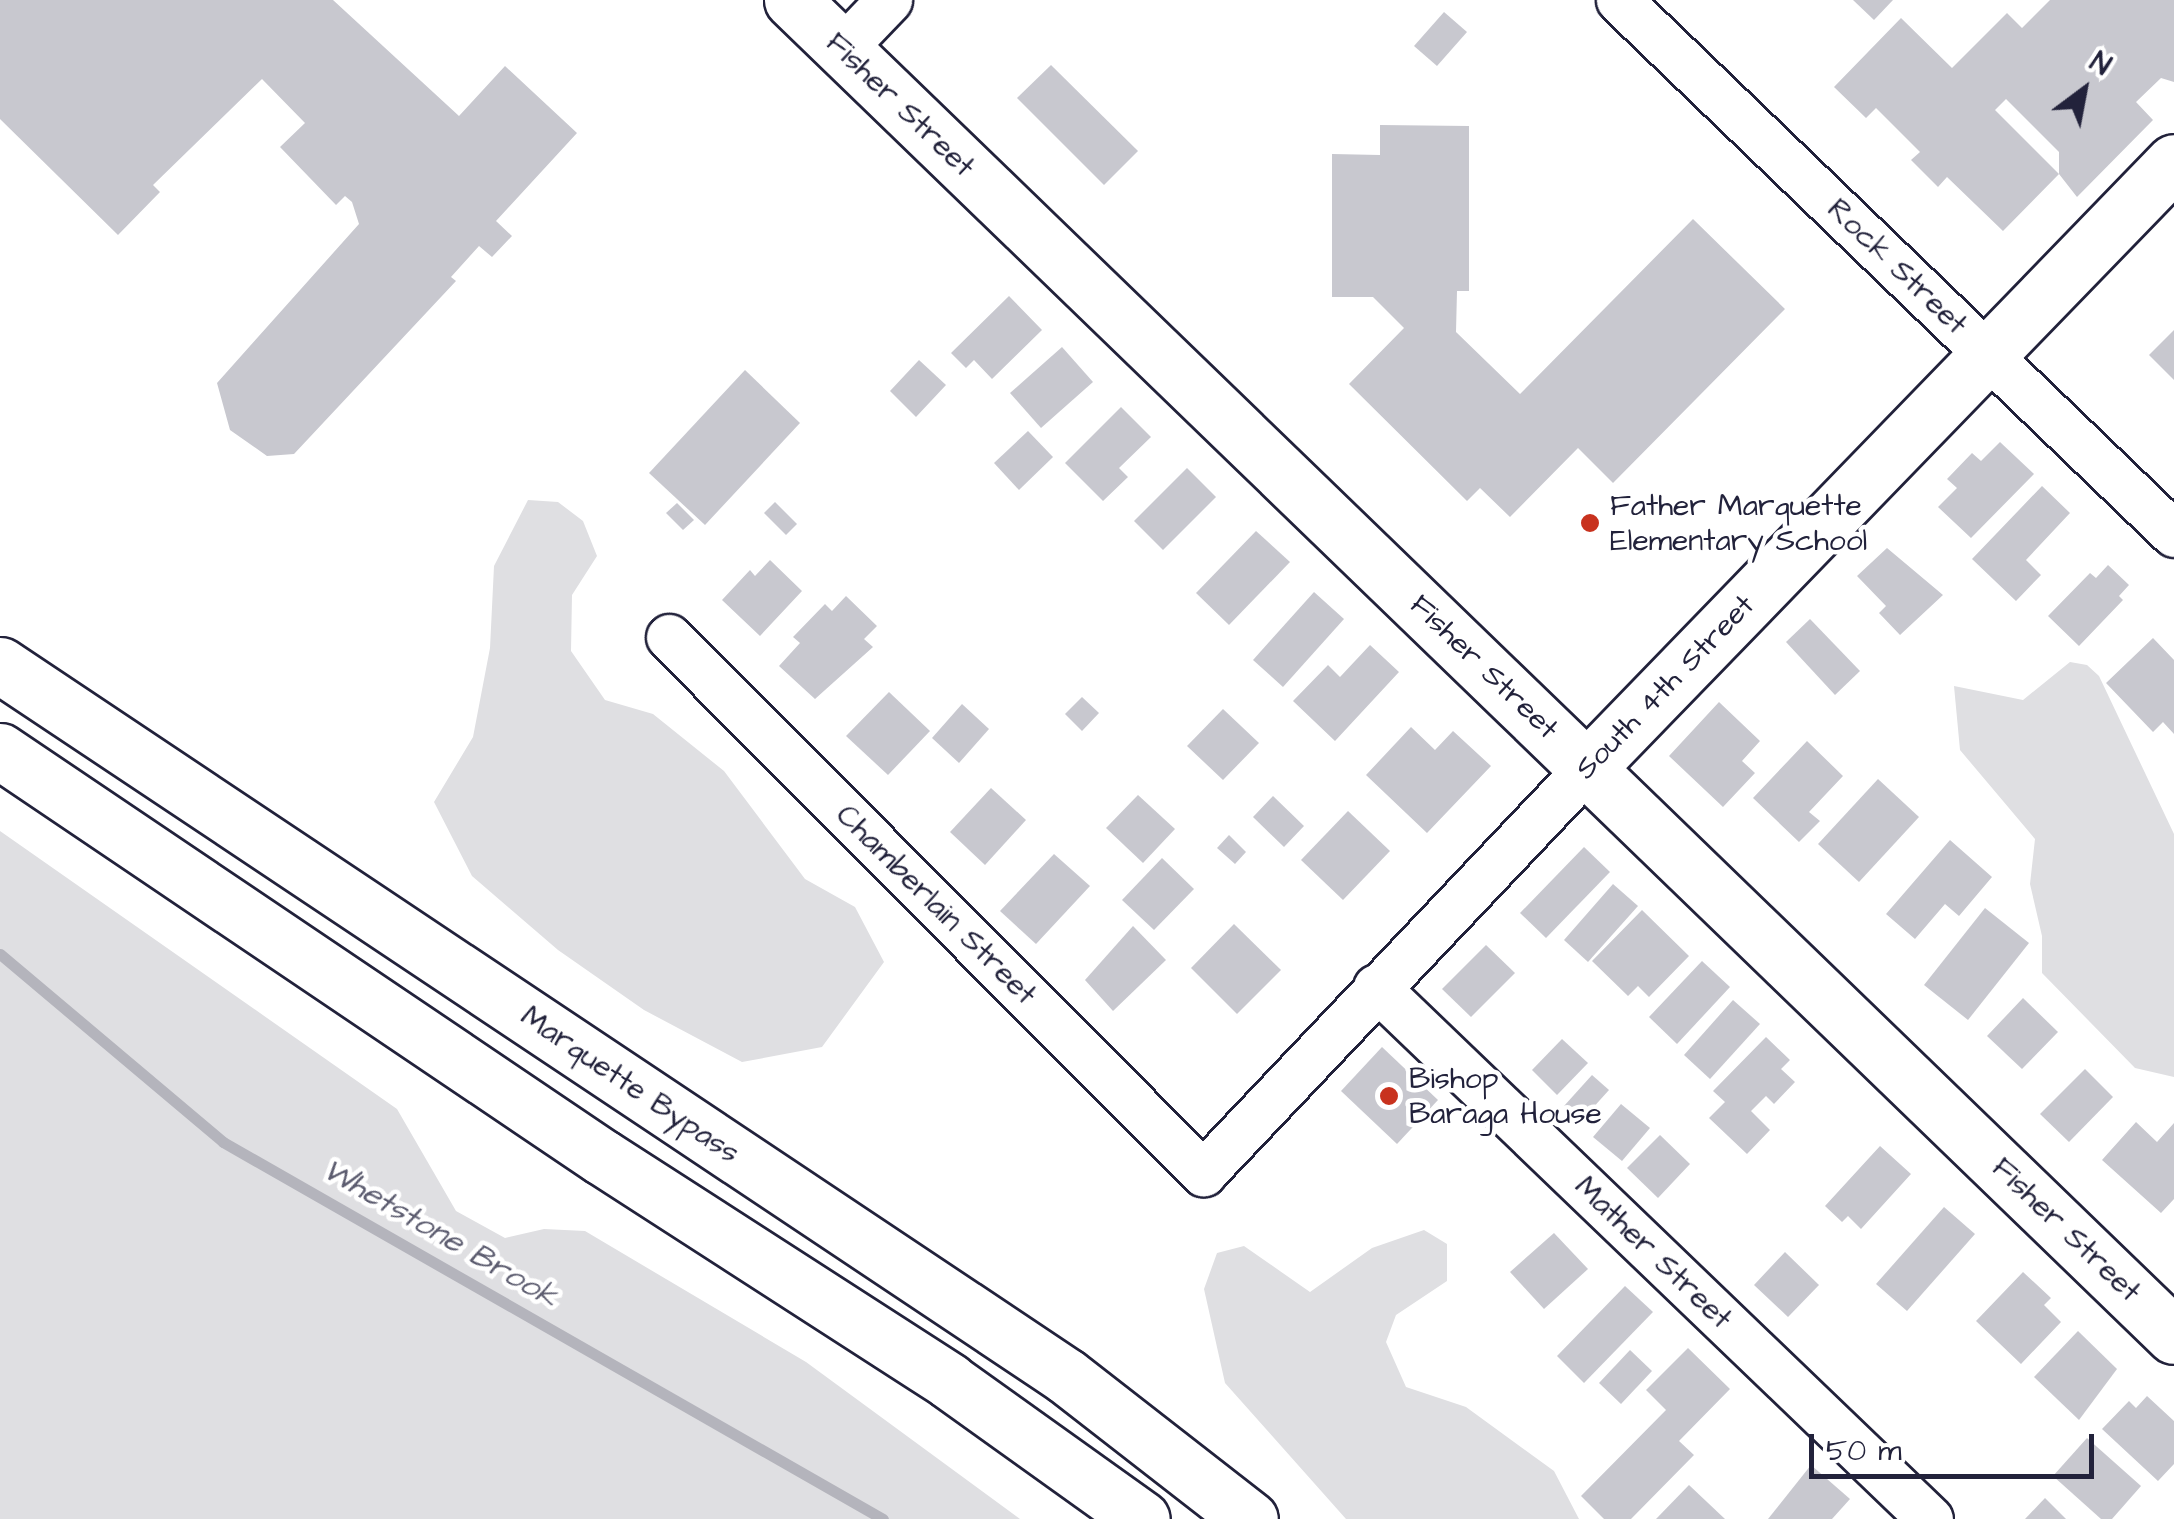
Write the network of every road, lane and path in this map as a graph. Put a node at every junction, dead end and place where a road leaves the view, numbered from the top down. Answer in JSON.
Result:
{"nodes":[{"id":1,"x":792,"y":0,"type":"edge"},
{"id":2,"x":889,"y":0,"type":"edge"},
{"id":3,"x":1619,"y":0,"type":"edge"},
{"id":4,"x":842,"y":49,"type":"junction"},
{"id":5,"x":2174,"y":162,"type":"edge"},
{"id":6,"x":1987,"y":354,"type":"junction"},
{"id":7,"x":2174,"y":534,"type":"edge"},
{"id":8,"x":670,"y":637,"type":"dead end"},
{"id":9,"x":0,"y":665,"type":"edge"},
{"id":10,"x":0,"y":751,"type":"edge"},
{"id":11,"x":1588,"y":766,"type":"junction"},
{"id":12,"x":1376,"y":986,"type":"junction"},
{"id":13,"x":1203,"y":1172,"type":"joint"},
{"id":14,"x":2174,"y":1336,"type":"edge"},
{"id":15,"x":1142,"y":1519,"type":"edge"},
{"id":16,"x":1250,"y":1519,"type":"edge"},
{"id":17,"x":1930,"y":1519,"type":"edge"}],
"edges":[{"from":1,"to":4,"type":"main road","name":"Fisher Street"},
{"from":2,"to":4,"type":"street"},
{"from":3,"to":6,"type":"street","name":"Rock Street"},
{"from":4,"to":11,"type":"main road","name":"Fisher Street"},
{"from":5,"to":6,"type":"main road","name":"South 4th Street"},
{"from":6,"to":7,"type":"street","name":"Rock Street"},
{"from":6,"to":11,"type":"main road","name":"South 4th Street"},
{"from":8,"to":13,"type":"street","name":"Chamberlain Street"},
{"from":9,"to":16,"type":"main road","name":"Marquette Bypass"},
{"from":10,"to":15,"type":"main road"},
{"from":11,"to":12,"type":"street","name":"South 4th Street"},
{"from":11,"to":14,"type":"main road","name":"Fisher Street"},
{"from":12,"to":13,"type":"street","name":"South 4th Street"},
{"from":12,"to":17,"type":"street","name":"Mather Street"}]}
